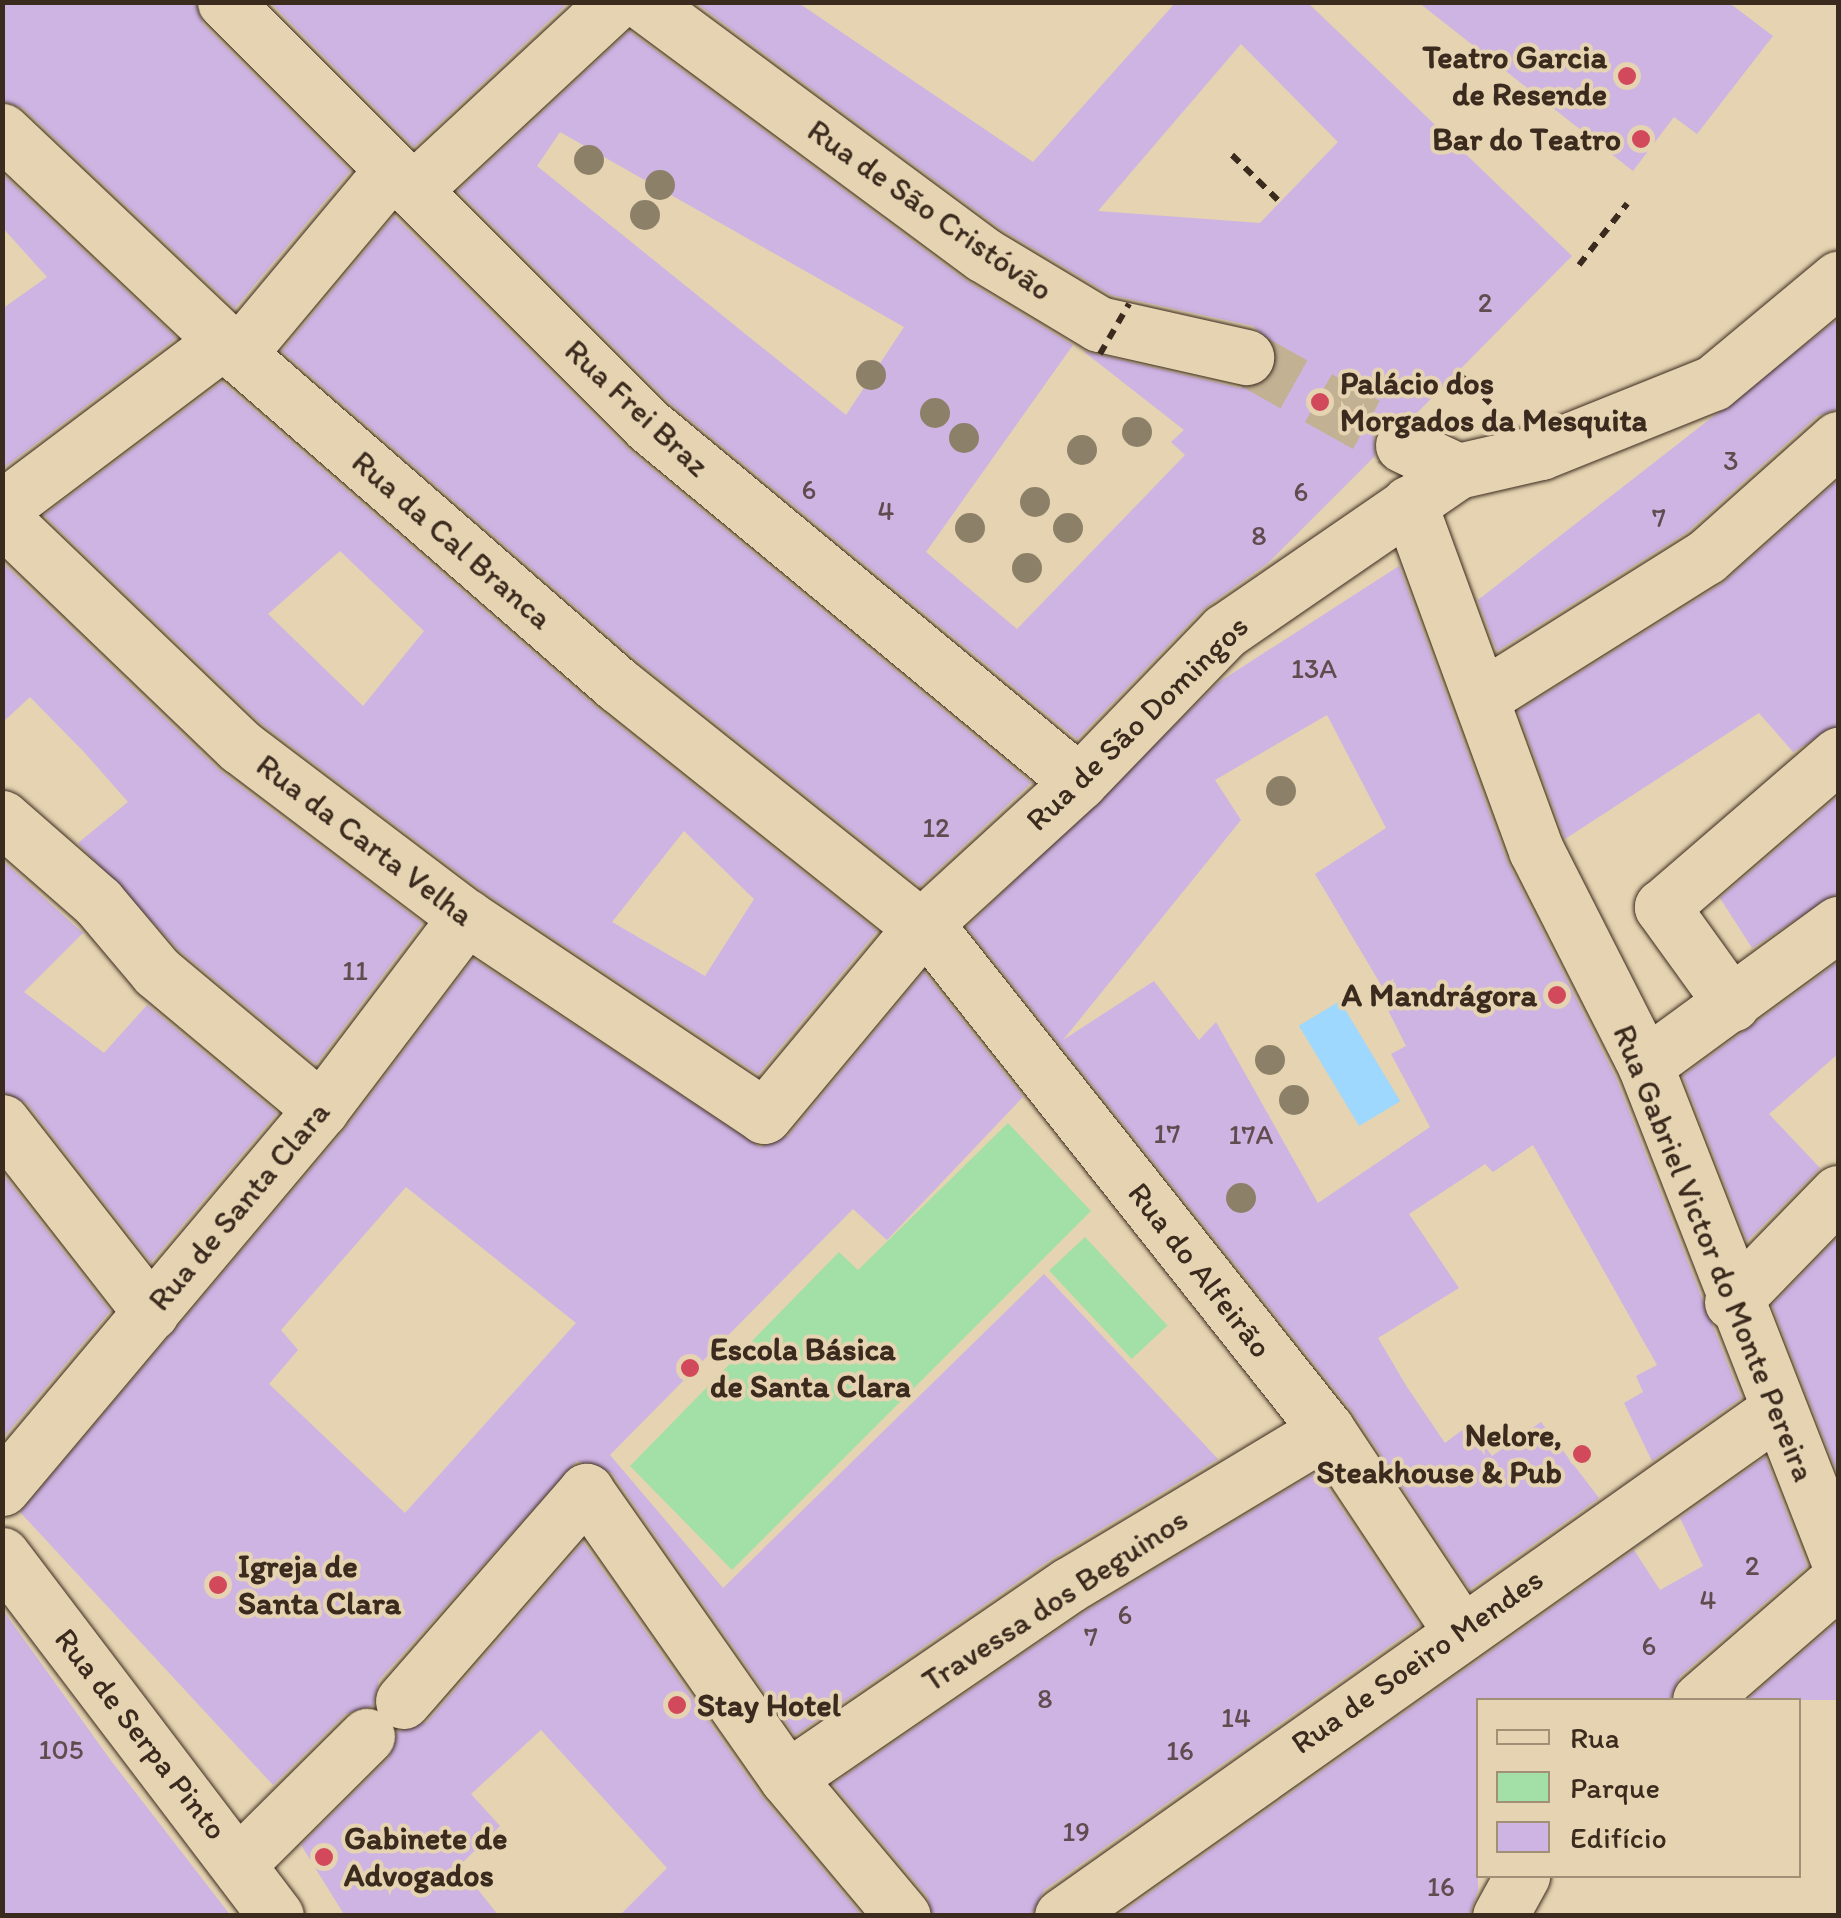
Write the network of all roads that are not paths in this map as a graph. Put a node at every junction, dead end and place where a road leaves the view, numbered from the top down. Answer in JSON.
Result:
{"nodes":[{"id":1,"x":225,"y":2,"type":"edge"},
{"id":2,"x":615,"y":2,"type":"edge"},
{"id":3,"x":642,"y":2,"type":"edge"},
{"id":4,"x":2,"y":131,"type":"edge"},
{"id":5,"x":403,"y":180,"type":"junction"},
{"id":6,"x":1838,"y":279,"type":"edge"},
{"id":7,"x":231,"y":348,"type":"junction"},
{"id":8,"x":1246,"y":357,"type":"tunnel mouth"},
{"id":9,"x":1838,"y":439,"type":"edge"},
{"id":10,"x":1402,"y":445,"type":"tunnel mouth"},
{"id":11,"x":1458,"y":471,"type":"junction"},
{"id":12,"x":1410,"y":503,"type":"junction"},
{"id":13,"x":2,"y":508,"type":"edge"},
{"id":14,"x":2,"y":518,"type":"edge"},
{"id":15,"x":1484,"y":696,"type":"junction"},
{"id":16,"x":1838,"y":754,"type":"edge"},
{"id":17,"x":1079,"y":782,"type":"junction"},
{"id":18,"x":2,"y":818,"type":"edge"},
{"id":19,"x":466,"y":917,"type":"junction"},
{"id":20,"x":1838,"y":924,"type":"edge"},
{"id":21,"x":923,"y":925,"type":"junction"},
{"id":22,"x":1732,"y":1004,"type":"junction"},
{"id":23,"x":1645,"y":1066,"type":"junction"},
{"id":24,"x":320,"y":1109,"type":"junction"},
{"id":25,"x":764,"y":1116,"type":"joint"},
{"id":26,"x":2,"y":1122,"type":"edge"},
{"id":27,"x":1838,"y":1193,"type":"edge"},
{"id":28,"x":1732,"y":1302,"type":"junction"},
{"id":29,"x":150,"y":1314,"type":"junction"},
{"id":30,"x":1775,"y":1412,"type":"junction"},
{"id":31,"x":1326,"y":1430,"type":"junction"},
{"id":32,"x":2,"y":1488,"type":"edge"},
{"id":33,"x":1834,"y":1532,"type":"edge"},
{"id":34,"x":2,"y":1555,"type":"edge"},
{"id":35,"x":1838,"y":1580,"type":"edge"},
{"id":36,"x":1459,"y":1630,"type":"junction"},
{"id":37,"x":1702,"y":1698,"type":"edge"},
{"id":38,"x":787,"y":1778,"type":"junction"},
{"id":39,"x":240,"y":1862,"type":"junction"},
{"id":40,"x":1521,"y":1878,"type":"edge"},
{"id":41,"x":276,"y":1916,"type":"edge"},
{"id":42,"x":903,"y":1916,"type":"edge"},
{"id":43,"x":1062,"y":1916,"type":"edge"},
{"id":44,"x":1500,"y":1916,"type":"edge"}],
"edges":[{"from":1,"to":5,"type":"street","name":"Rua Frei Braz"},
{"from":2,"to":5,"type":"street"},
{"from":3,"to":8,"type":"street","name":"Rua de São Cristóvão"},
{"from":4,"to":7,"type":"street","name":"Rua da Cal Branca"},
{"from":5,"to":7,"type":"street"},
{"from":5,"to":17,"type":"street","name":"Rua Frei Braz"},
{"from":6,"to":11,"type":"street","name":"Rua de São Domingos"},
{"from":7,"to":13,"type":"street"},
{"from":7,"to":21,"type":"street","name":"Rua da Cal Branca"},
{"from":9,"to":15,"type":"street"},
{"from":10,"to":11,"type":"street"},
{"from":11,"to":12,"type":"street","name":"Rua de São Domingos"},
{"from":12,"to":15,"type":"street","name":"Rua Gabriel Victor do Monte Pereira"},
{"from":12,"to":17,"type":"street","name":"Rua de São Domingos"},
{"from":14,"to":19,"type":"street","name":"Rua da Carta Velha"},
{"from":15,"to":23,"type":"street","name":"Rua Gabriel Victor do Monte Pereira"},
{"from":16,"to":22,"type":"street"},
{"from":17,"to":21,"type":"street","name":"Rua de São Domingos"},
{"from":18,"to":24,"type":"street"},
{"from":19,"to":24,"type":"street","name":"Rua de Santa Clara"},
{"from":19,"to":25,"type":"street","name":"Rua da Carta Velha"},
{"from":20,"to":22,"type":"street"},
{"from":21,"to":25,"type":"street","name":"Rua de São Domingos"},
{"from":21,"to":31,"type":"street","name":"Rua do Alfeirão"},
{"from":22,"to":23,"type":"street"},
{"from":23,"to":28,"type":"street","name":"Rua Gabriel Victor do Monte Pereira"},
{"from":24,"to":29,"type":"street","name":"Rua de Santa Clara"},
{"from":26,"to":29,"type":"street"},
{"from":27,"to":28,"type":"street"},
{"from":28,"to":30,"type":"street","name":"Rua Gabriel Victor do Monte Pereira"},
{"from":29,"to":32,"type":"street","name":"Rua de Santa Clara"},
{"from":30,"to":33,"type":"street","name":"Rua Gabriel Victor do Monte Pereira"},
{"from":30,"to":36,"type":"street","name":"Rua de Soeiro Mendes"},
{"from":31,"to":36,"type":"street","name":"Rua do Alfeirão"},
{"from":31,"to":38,"type":"street","name":"Travessa dos Beguinos"},
{"from":34,"to":39,"type":"street","name":"Rua de Serpa Pinto"},
{"from":35,"to":37,"type":"street"},
{"from":36,"to":43,"type":"street","name":"Rua de Soeiro Mendes"},
{"from":38,"to":39,"type":"street"},
{"from":38,"to":42,"type":"street"},
{"from":39,"to":41,"type":"street","name":"Rua de Serpa Pinto"},
{"from":40,"to":44,"type":"street"}]}
